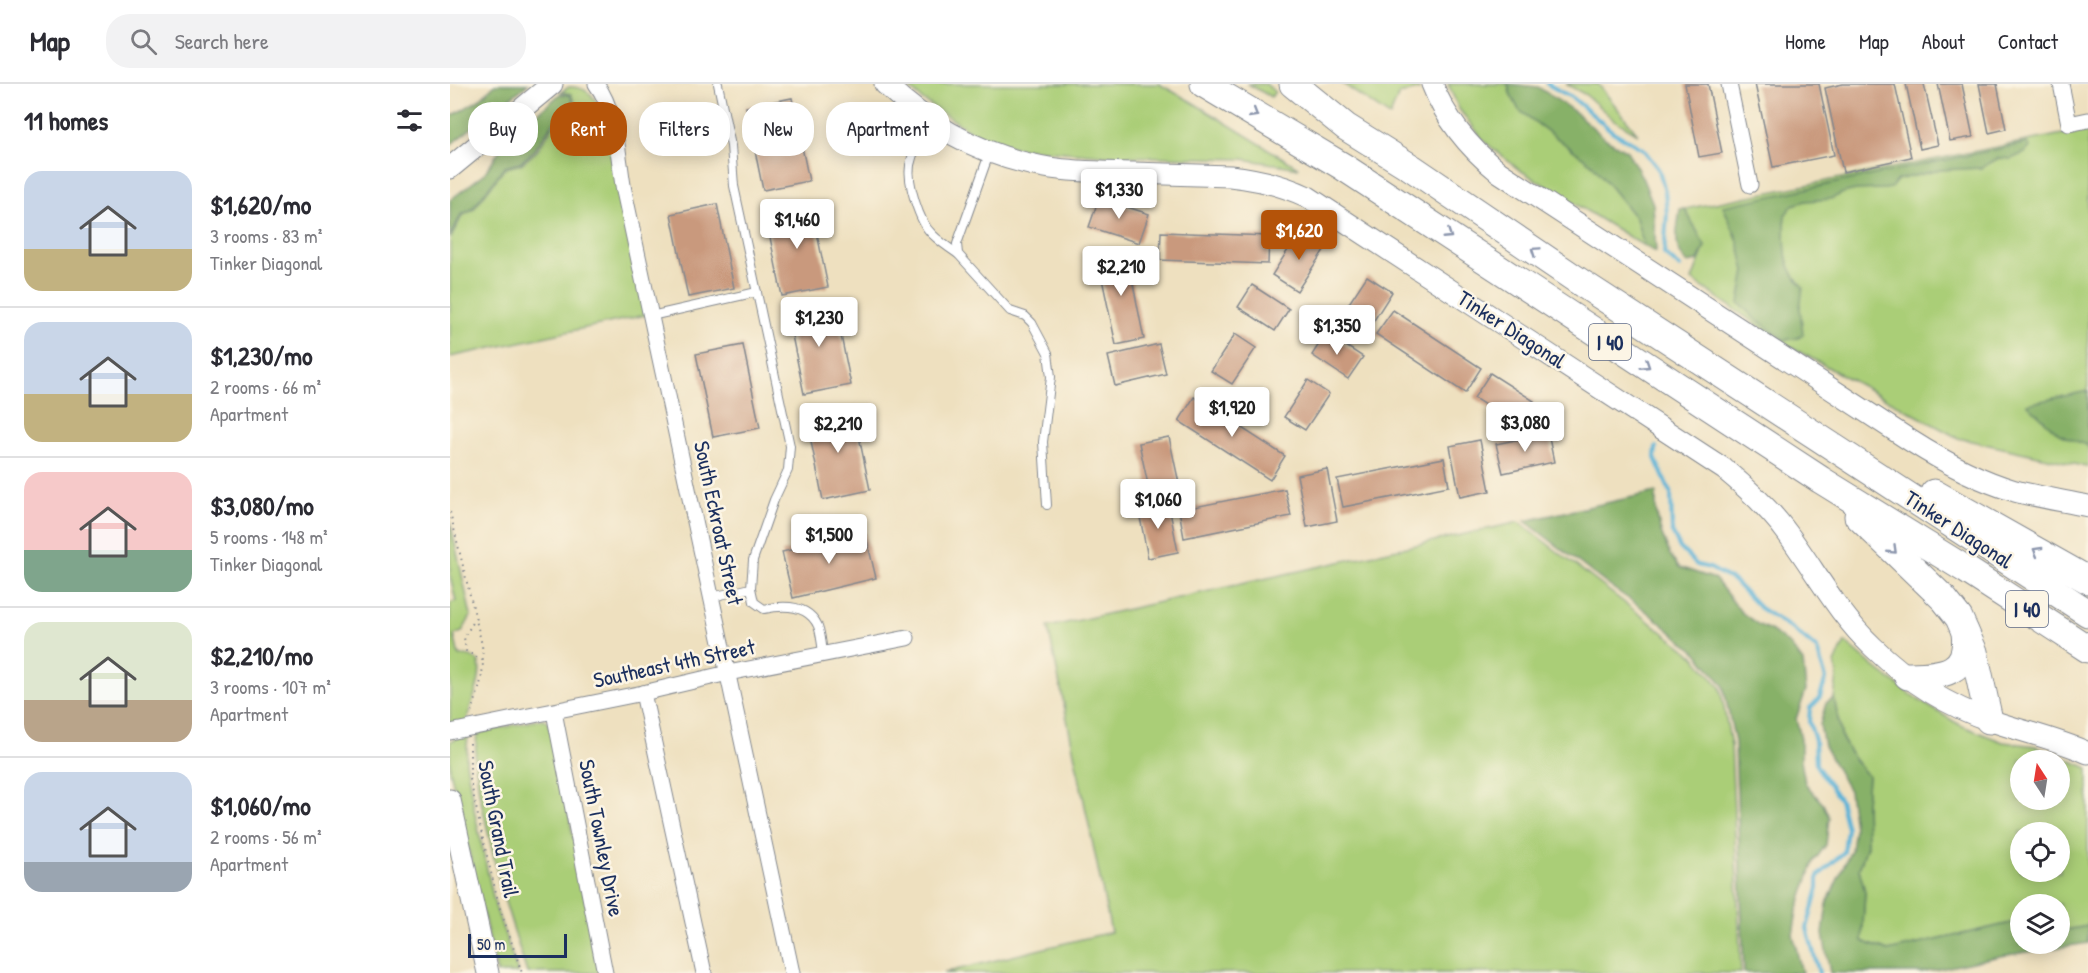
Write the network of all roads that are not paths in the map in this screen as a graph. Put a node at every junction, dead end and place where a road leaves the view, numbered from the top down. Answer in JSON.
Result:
{"nodes":[{"id":1,"x":552,"y":84,"type":"edge"},
{"id":2,"x":596,"y":84,"type":"edge"},
{"id":3,"x":718,"y":84,"type":"edge"},
{"id":4,"x":885,"y":84,"type":"edge"},
{"id":5,"x":1204,"y":84,"type":"edge"},
{"id":6,"x":1293,"y":84,"type":"edge"},
{"id":7,"x":1314,"y":84,"type":"edge"},
{"id":8,"x":1432,"y":84,"type":"edge"},
{"id":9,"x":1730,"y":84,"type":"edge"},
{"id":10,"x":2061,"y":84,"type":"edge"},
{"id":11,"x":906,"y":102,"type":"edge"},
{"id":12,"x":2088,"y":120,"type":"edge"},
{"id":13,"x":950,"y":132,"type":"edge"},
{"id":14,"x":989,"y":152,"type":"junction"},
{"id":15,"x":913,"y":156,"type":"edge"},
{"id":16,"x":450,"y":168,"type":"edge"},
{"id":17,"x":1412,"y":168,"type":"junction"},
{"id":18,"x":1750,"y":185,"type":"dead end"},
{"id":19,"x":958,"y":254,"type":"junction"},
{"id":20,"x":757,"y":292,"type":"junction"},
{"id":21,"x":651,"y":316,"type":"junction"},
{"id":22,"x":1704,"y":362,"type":"junction"},
{"id":23,"x":1821,"y":480,"type":"junction"},
{"id":24,"x":1047,"y":506,"type":"dead end"},
{"id":25,"x":2088,"y":506,"type":"edge"},
{"id":26,"x":2088,"y":580,"type":"edge"},
{"id":27,"x":751,"y":588,"type":"junction"},
{"id":28,"x":712,"y":597,"type":"junction"},
{"id":29,"x":2088,"y":613,"type":"edge"},
{"id":30,"x":1965,"y":631,"type":"junction"},
{"id":31,"x":908,"y":638,"type":"dead end"},
{"id":32,"x":2088,"y":649,"type":"edge"},
{"id":33,"x":824,"y":654,"type":"junction"},
{"id":34,"x":728,"y":673,"type":"junction"},
{"id":35,"x":1908,"y":676,"type":"junction"},
{"id":36,"x":642,"y":693,"type":"junction"},
{"id":37,"x":554,"y":712,"type":"junction"},
{"id":38,"x":1989,"y":720,"type":"junction"},
{"id":39,"x":450,"y":732,"type":"edge"},
{"id":40,"x":2088,"y":753,"type":"edge"},
{"id":41,"x":450,"y":800,"type":"edge"},
{"id":42,"x":488,"y":973,"type":"edge"},
{"id":43,"x":605,"y":973,"type":"edge"},
{"id":44,"x":704,"y":973,"type":"edge"},
{"id":45,"x":792,"y":973,"type":"edge"}],
"edges":[{"from":1,"to":16,"type":"street"},
{"from":2,"to":21,"type":"street","name":"South Eckroat Street"},
{"from":3,"to":20,"type":"lane"},
{"from":4,"to":11,"type":"street","name":"Tinker Diagonal"},
{"from":5,"to":23,"type":"highway","name":"Tinker Diagonal","number":"I 40","one_way":true},
{"from":6,"to":17,"type":"highway","name":"Tinker Diagonal","number":"I 40"},
{"from":7,"to":17,"type":"highway"},
{"from":8,"to":25,"type":"street"},
{"from":9,"to":18,"type":"street"},
{"from":10,"to":12,"type":"street"},
{"from":13,"to":14,"type":"street","name":"Tinker Diagonal"},
{"from":14,"to":19,"type":"lane"},
{"from":14,"to":35,"type":"street","name":"Tinker Diagonal"},
{"from":15,"to":19,"type":"lane"},
{"from":22,"to":17,"type":"highway","name":"Tinker Diagonal","number":"I 40","one_way":true},
{"from":19,"to":24,"type":"lane"},
{"from":20,"to":21,"type":"lane"},
{"from":20,"to":27,"type":"lane"},
{"from":21,"to":28,"type":"street","name":"South Eckroat Street"},
{"from":26,"to":22,"type":"highway","one_way":true},
{"from":22,"to":29,"type":"highway","name":"Tinker Diagonal","number":"I 40"},
{"from":23,"to":30,"type":"highway","one_way":true},
{"from":23,"to":32,"type":"highway","name":"Tinker Diagonal","number":"I 40"},
{"from":27,"to":28,"type":"lane"},
{"from":27,"to":33,"type":"lane"},
{"from":28,"to":34,"type":"street","name":"South Eckroat Street"},
{"from":30,"to":35,"type":"highway"},
{"from":30,"to":38,"type":"highway"},
{"from":31,"to":33,"type":"street","name":"Southeast 4th Street"},
{"from":33,"to":34,"type":"street","name":"Southeast 4th Street"},
{"from":34,"to":36,"type":"street","name":"Southeast 4th Street"},
{"from":34,"to":45,"type":"street","name":"South Eckroat Street"},
{"from":35,"to":38,"type":"street","name":"Tinker Diagonal"},
{"from":36,"to":37,"type":"street","name":"Southeast 4th Street"},
{"from":36,"to":44,"type":"street"},
{"from":37,"to":39,"type":"street","name":"Southeast 4th Street"},
{"from":37,"to":43,"type":"street","name":"South Townley Drive"},
{"from":38,"to":40,"type":"street","name":"Tinker Diagonal"},
{"from":41,"to":42,"type":"street"}]}
